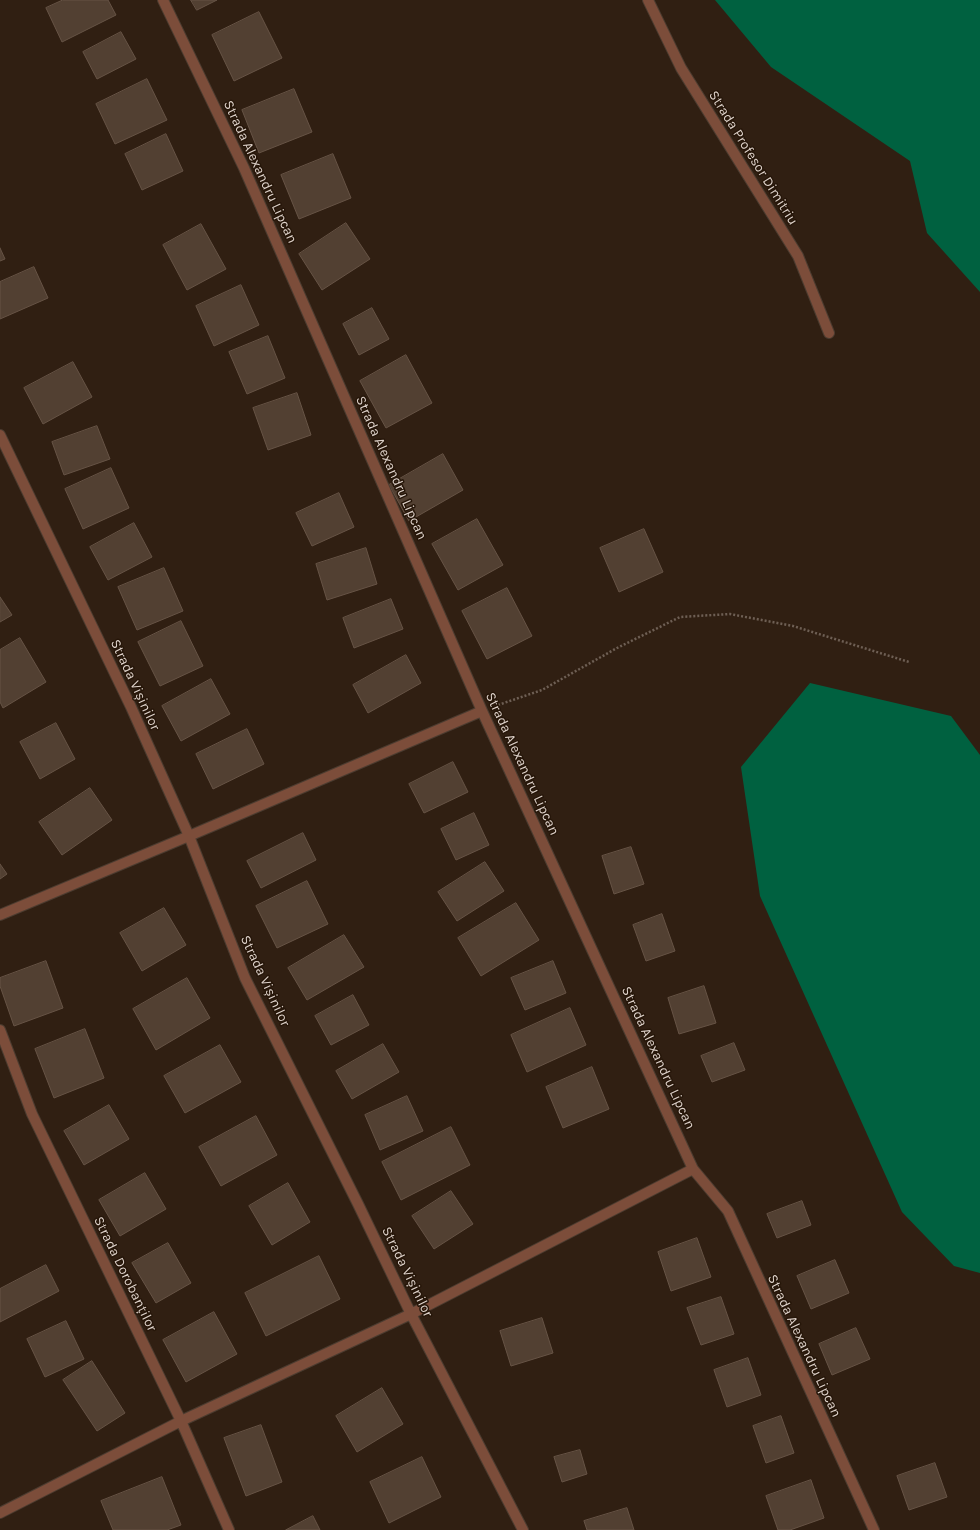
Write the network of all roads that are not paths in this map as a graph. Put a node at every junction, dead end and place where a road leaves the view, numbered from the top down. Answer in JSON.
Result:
{"nodes":[{"id":1,"x":163,"y":0,"type":"edge"},
{"id":2,"x":648,"y":0,"type":"edge"},
{"id":3,"x":829,"y":333,"type":"dead end"},
{"id":4,"x":0,"y":436,"type":"edge"},
{"id":5,"x":482,"y":711,"type":"junction"},
{"id":6,"x":189,"y":836,"type":"junction"},
{"id":7,"x":0,"y":915,"type":"edge"},
{"id":8,"x":0,"y":1030,"type":"edge"},
{"id":9,"x":693,"y":1169,"type":"junction"},
{"id":10,"x":411,"y":1314,"type":"junction"},
{"id":11,"x":181,"y":1421,"type":"junction"},
{"id":12,"x":0,"y":1513,"type":"edge"},
{"id":13,"x":229,"y":1530,"type":"edge"},
{"id":14,"x":523,"y":1530,"type":"edge"},
{"id":15,"x":874,"y":1530,"type":"edge"}],
"edges":[{"from":1,"to":5,"type":"street","name":"Strada Alexandru Lipcan"},
{"from":2,"to":3,"type":"street","name":"Strada Profesor Dimitriu"},
{"from":4,"to":6,"type":"street","name":"Strada Vișinilor"},
{"from":5,"to":6,"type":"street"},
{"from":5,"to":9,"type":"street","name":"Strada Alexandru Lipcan"},
{"from":6,"to":7,"type":"street"},
{"from":6,"to":10,"type":"street","name":"Strada Vișinilor"},
{"from":8,"to":11,"type":"street","name":"Strada Dorobanților"},
{"from":9,"to":10,"type":"street"},
{"from":9,"to":15,"type":"street","name":"Strada Alexandru Lipcan"},
{"from":10,"to":11,"type":"street"},
{"from":10,"to":14,"type":"street","name":"Strada Vișinilor"},
{"from":11,"to":12,"type":"street"},
{"from":11,"to":13,"type":"street","name":"Strada Dorobanților"}]}
